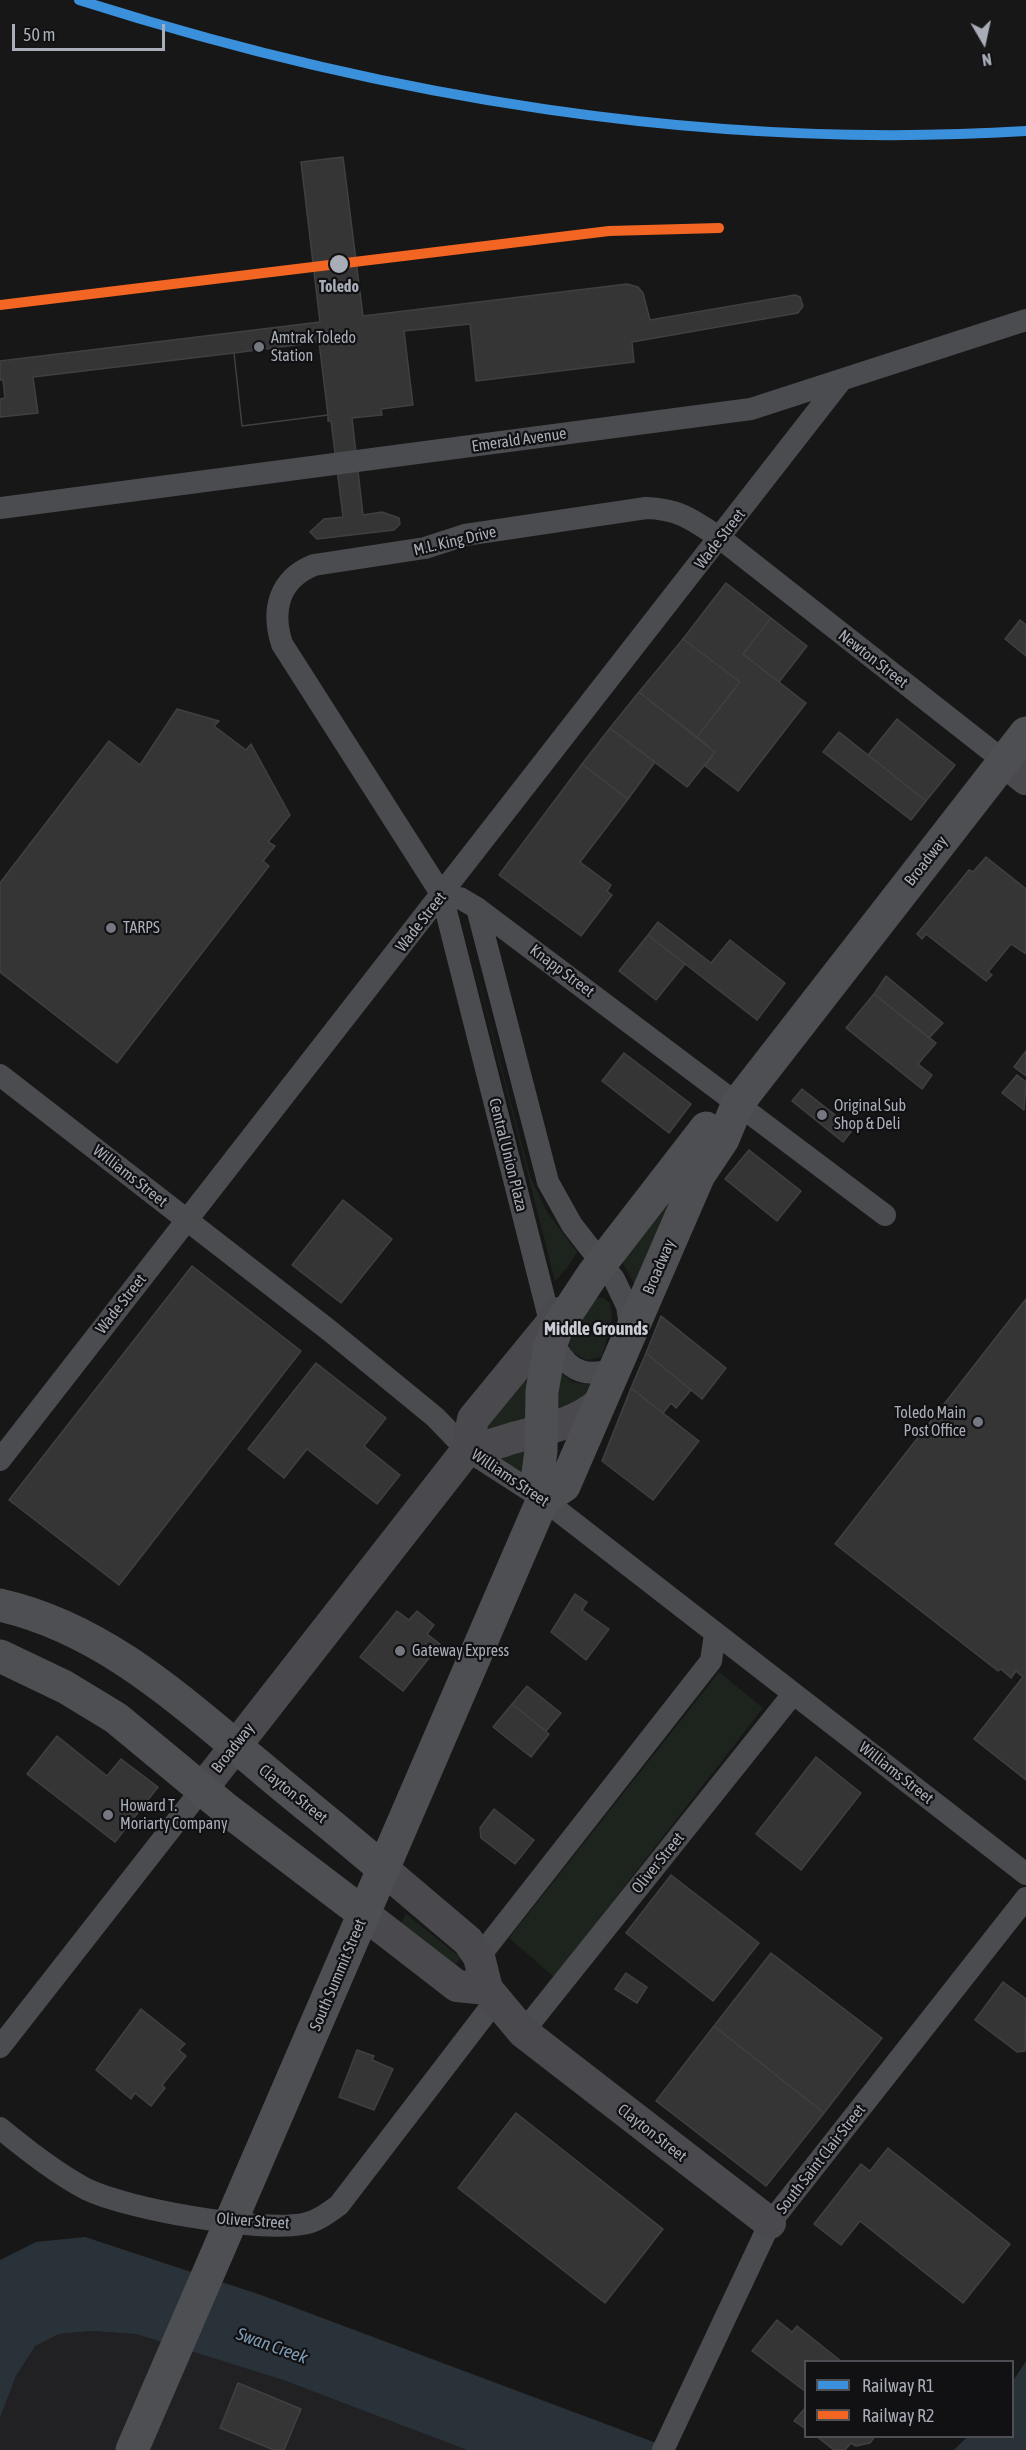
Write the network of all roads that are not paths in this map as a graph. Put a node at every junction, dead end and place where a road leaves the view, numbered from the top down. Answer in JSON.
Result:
{"nodes":[{"id":1,"x":1026,"y":320,"type":"edge"},
{"id":2,"x":840,"y":382,"type":"junction"},
{"id":3,"x":0,"y":508,"type":"edge"},
{"id":4,"x":720,"y":538,"type":"junction"},
{"id":5,"x":1026,"y":733,"type":"edge"},
{"id":6,"x":1015,"y":770,"type":"edge"},
{"id":7,"x":442,"y":895,"type":"junction"},
{"id":8,"x":477,"y":908,"type":"junction"},
{"id":9,"x":0,"y":1075,"type":"edge"},
{"id":10,"x":738,"y":1103,"type":"junction"},
{"id":11,"x":885,"y":1215,"type":"dead end"},
{"id":12,"x":188,"y":1219,"type":"junction"},
{"id":13,"x":597,"y":1268,"type":"junction"},
{"id":14,"x":552,"y":1331,"type":"junction"},
{"id":15,"x":631,"y":1332,"type":"junction"},
{"id":16,"x":614,"y":1369,"type":"junction"},
{"id":17,"x":600,"y":1403,"type":"junction"},
{"id":18,"x":540,"y":1432,"type":"junction"},
{"id":19,"x":467,"y":1450,"type":"junction"},
{"id":20,"x":0,"y":1460,"type":"edge"},
{"id":21,"x":543,"y":1499,"type":"junction"},
{"id":22,"x":0,"y":1605,"type":"edge"},
{"id":23,"x":715,"y":1634,"type":"junction"},
{"id":24,"x":0,"y":1656,"type":"edge"},
{"id":25,"x":793,"y":1694,"type":"junction"},
{"id":26,"x":236,"y":1745,"type":"junction"},
{"id":27,"x":202,"y":1789,"type":"junction"},
{"id":28,"x":383,"y":1869,"type":"junction"},
{"id":29,"x":1026,"y":1874,"type":"edge"},
{"id":30,"x":1026,"y":1898,"type":"edge"},
{"id":31,"x":364,"y":1914,"type":"junction"},
{"id":32,"x":479,"y":1957,"type":"junction"},
{"id":33,"x":492,"y":1994,"type":"junction"},
{"id":34,"x":523,"y":2032,"type":"junction"},
{"id":35,"x":0,"y":2047,"type":"edge"},
{"id":36,"x":0,"y":2128,"type":"edge"},
{"id":37,"x":770,"y":2223,"type":"junction"},
{"id":38,"x":224,"y":2236,"type":"junction"},
{"id":39,"x":132,"y":2450,"type":"edge"},
{"id":40,"x":663,"y":2450,"type":"edge"}],
"edges":[{"from":1,"to":2,"type":"street","name":"Emerald Avenue"},
{"from":2,"to":3,"type":"street","name":"Emerald Avenue"},
{"from":2,"to":4,"type":"street","name":"Wade Street"},
{"from":4,"to":6,"type":"street","name":"Newton Street"},
{"from":4,"to":7,"type":"street","name":"Wade Street"},
{"from":4,"to":7,"type":"street","name":"M.L. King Drive"},
{"from":5,"to":6,"type":"main road","name":"Broadway"},
{"from":6,"to":10,"type":"main road","name":"Broadway"},
{"from":7,"to":8,"type":"street","name":"Knapp Street"},
{"from":7,"to":12,"type":"street","name":"Wade Street"},
{"from":7,"to":14,"type":"street","name":"Central Union Plaza"},
{"from":8,"to":10,"type":"street","name":"Knapp Street"},
{"from":8,"to":13,"type":"street","name":"Central Union Plaza"},
{"from":9,"to":12,"type":"street","name":"Williams Street"},
{"from":10,"to":11,"type":"street","name":"Knapp Street"},
{"from":10,"to":13,"type":"main road","name":"Broadway"},
{"from":10,"to":15,"type":"main road","name":"Broadway"},
{"from":12,"to":19,"type":"street","name":"Williams Street"},
{"from":12,"to":20,"type":"street","name":"Wade Street"},
{"from":13,"to":14,"type":"main road"},
{"from":13,"to":15,"type":"street","name":"Central Union Plaza"},
{"from":14,"to":16,"type":"street","name":"Central Union Plaza"},
{"from":14,"to":18,"type":"main road"},
{"from":14,"to":19,"type":"street","name":"Broadway"},
{"from":15,"to":16,"type":"main road","name":"Broadway"},
{"from":16,"to":17,"type":"main road","name":"Broadway"},
{"from":17,"to":18,"type":"street"},
{"from":17,"to":21,"type":"main road","name":"South Summit Street"},
{"from":18,"to":19,"type":"street"},
{"from":18,"to":21,"type":"main road"},
{"from":19,"to":21,"type":"street","name":"Williams Street"},
{"from":19,"to":26,"type":"street","name":"Broadway"},
{"from":21,"to":23,"type":"street","name":"Williams Street"},
{"from":21,"to":28,"type":"main road","name":"South Summit Street"},
{"from":22,"to":26,"type":"main road","name":"Clayton Street"},
{"from":23,"to":25,"type":"street","name":"Williams Street"},
{"from":23,"to":32,"type":"street"},
{"from":24,"to":27,"type":"main road"},
{"from":25,"to":29,"type":"street","name":"Williams Street"},
{"from":25,"to":34,"type":"street","name":"Oliver Street"},
{"from":26,"to":27,"type":"street","name":"Broadway"},
{"from":26,"to":28,"type":"main road","name":"Clayton Street"},
{"from":27,"to":31,"type":"main road"},
{"from":27,"to":35,"type":"street","name":"Broadway"},
{"from":28,"to":31,"type":"main road","name":"South Summit Street"},
{"from":28,"to":32,"type":"street","name":"Clayton Street"},
{"from":30,"to":37,"type":"street","name":"South Saint Clair Street"},
{"from":31,"to":33,"type":"street"},
{"from":31,"to":38,"type":"main road","name":"South Summit Street"},
{"from":32,"to":33,"type":"street","name":"Clayton Street"},
{"from":33,"to":34,"type":"street","name":"Clayton Street"},
{"from":33,"to":38,"type":"street","name":"Oliver Street"},
{"from":34,"to":37,"type":"street","name":"Clayton Street"},
{"from":36,"to":38,"type":"street","name":"Oliver Street"},
{"from":37,"to":40,"type":"street","name":"South Saint Clair Street"},
{"from":38,"to":39,"type":"main road","name":"South Summit Street"}]}
